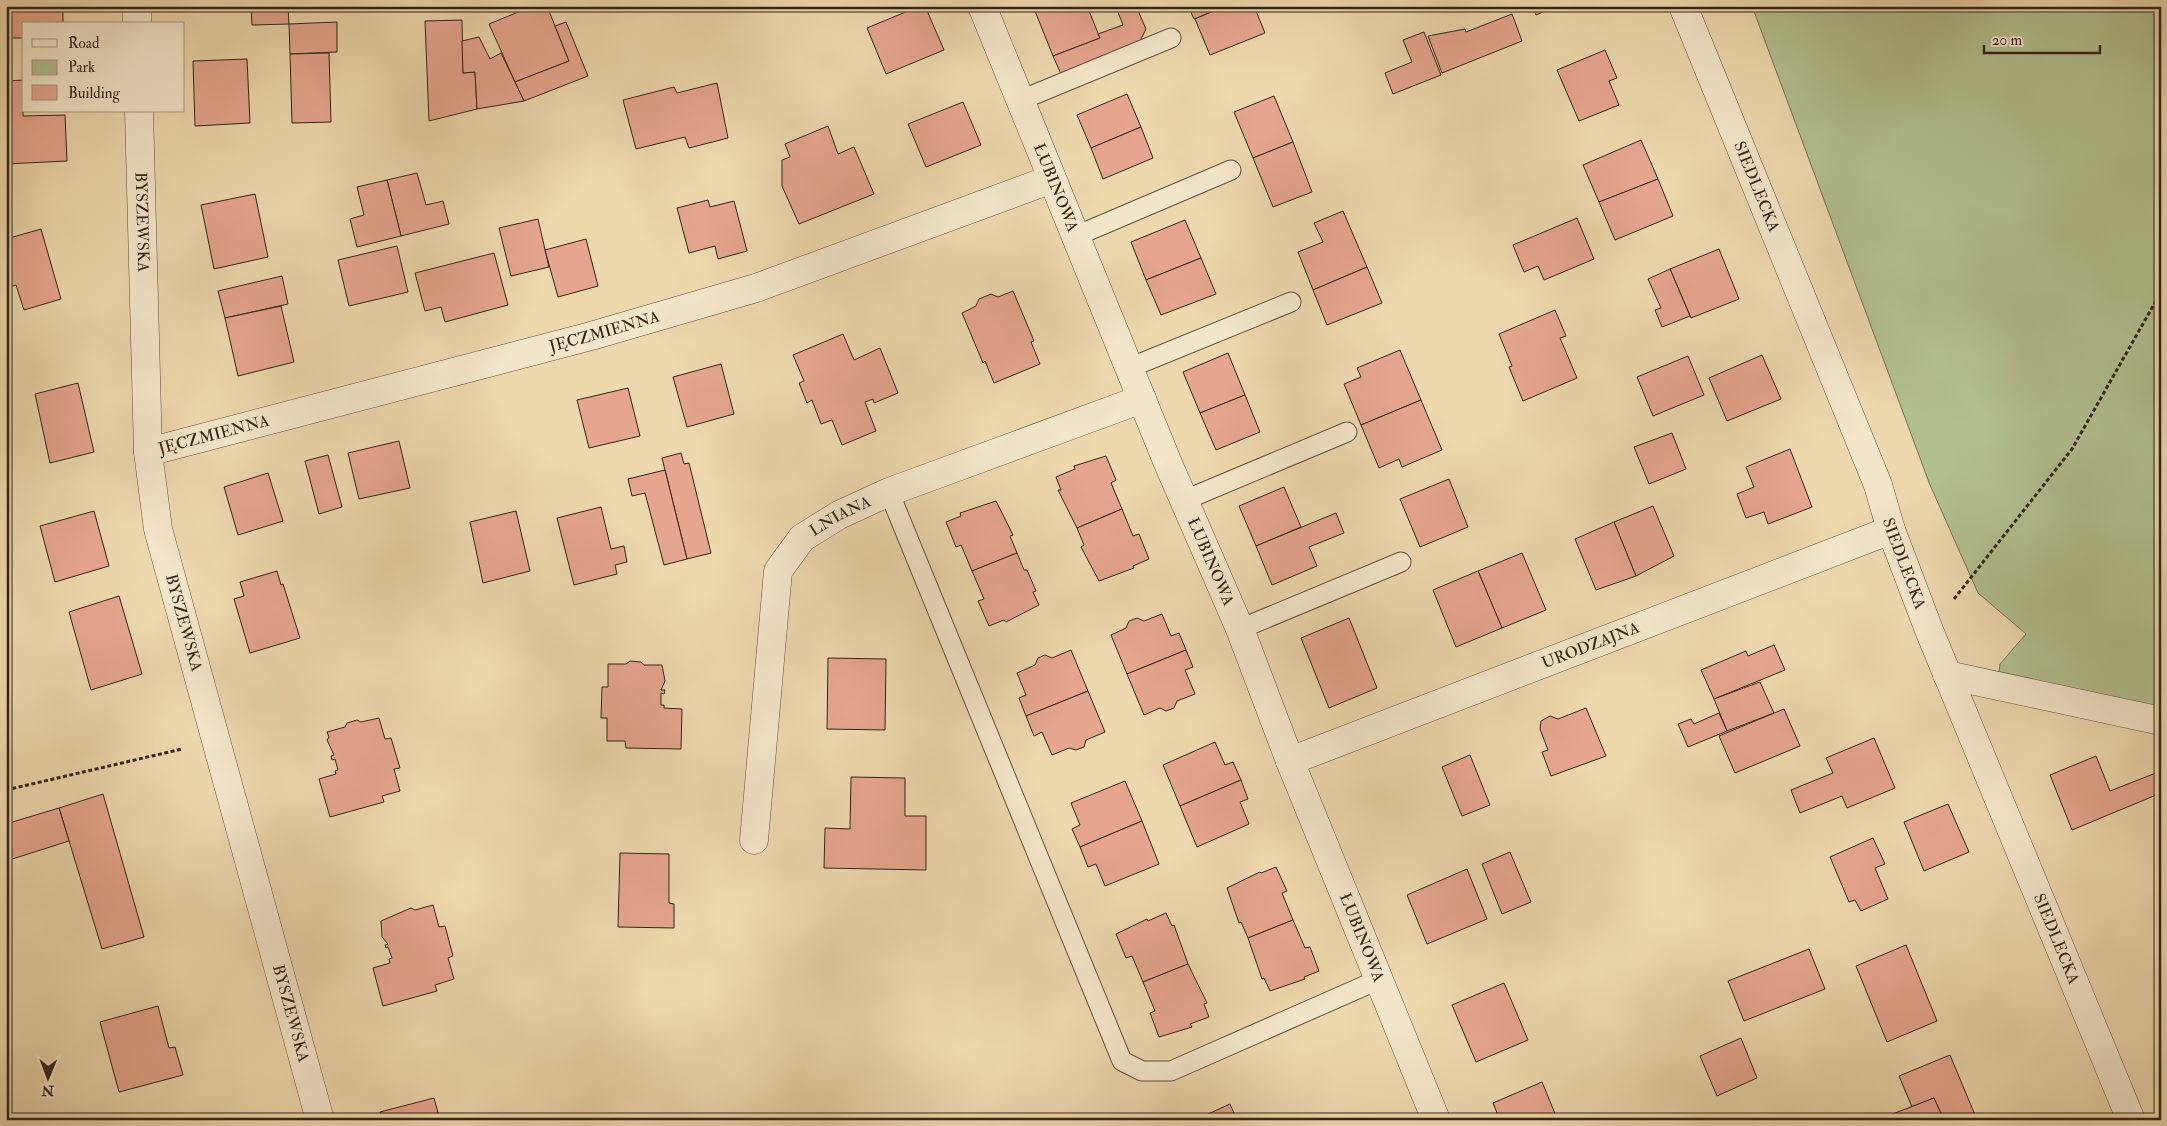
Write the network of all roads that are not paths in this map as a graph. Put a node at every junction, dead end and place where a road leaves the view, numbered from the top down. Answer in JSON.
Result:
{"nodes":[{"id":1,"x":136,"y":6,"type":"edge"},
{"id":2,"x":982,"y":6,"type":"edge"},
{"id":3,"x":1683,"y":6,"type":"edge"},
{"id":4,"x":137,"y":22,"type":"edge"},
{"id":5,"x":1171,"y":38,"type":"dead end"},
{"id":6,"x":1021,"y":100,"type":"junction"},
{"id":7,"x":139,"y":112,"type":"edge"},
{"id":8,"x":1231,"y":170,"type":"dead end"},
{"id":9,"x":1052,"y":179,"type":"junction"},
{"id":10,"x":1076,"y":236,"type":"junction"},
{"id":11,"x":1291,"y":302,"type":"dead end"},
{"id":12,"x":1129,"y":368,"type":"junction"},
{"id":13,"x":1142,"y":400,"type":"junction"},
{"id":14,"x":1347,"y":432,"type":"dead end"},
{"id":15,"x":148,"y":452,"type":"junction"},
{"id":16,"x":889,"y":492,"type":"junction"},
{"id":17,"x":1185,"y":500,"type":"junction"},
{"id":18,"x":1891,"y":530,"type":"junction"},
{"id":19,"x":1401,"y":562,"type":"dead end"},
{"id":20,"x":1240,"y":629,"type":"junction"},
{"id":21,"x":1947,"y":675,"type":"junction"},
{"id":22,"x":2161,"y":721,"type":"edge"},
{"id":23,"x":1290,"y":761,"type":"junction"},
{"id":24,"x":754,"y":840,"type":"dead end"},
{"id":25,"x":1380,"y":979,"type":"junction"},
{"id":26,"x":320,"y":1120,"type":"edge"},
{"id":27,"x":1436,"y":1120,"type":"edge"},
{"id":28,"x":2131,"y":1120,"type":"edge"}],
"edges":[{"from":1,"to":4,"type":"street"},
{"from":2,"to":6,"type":"street","name":"ŁUBINOWA"},
{"from":3,"to":18,"type":"street","name":"SIEDLECKA"},
{"from":5,"to":6,"type":"lane"},
{"from":6,"to":9,"type":"street","name":"ŁUBINOWA"},
{"from":7,"to":15,"type":"street","name":"BYSZEWSKA"},
{"from":8,"to":10,"type":"lane"},
{"from":9,"to":10,"type":"street","name":"ŁUBINOWA"},
{"from":9,"to":15,"type":"street","name":"JĘCZMIENNA"},
{"from":10,"to":12,"type":"street","name":"ŁUBINOWA"},
{"from":11,"to":12,"type":"lane"},
{"from":12,"to":13,"type":"street","name":"ŁUBINOWA"},
{"from":13,"to":16,"type":"street","name":"LNIANA"},
{"from":13,"to":17,"type":"street","name":"ŁUBINOWA"},
{"from":14,"to":17,"type":"lane"},
{"from":15,"to":26,"type":"street","name":"BYSZEWSKA"},
{"from":16,"to":24,"type":"street","name":"LNIANA"},
{"from":16,"to":25,"type":"lane"},
{"from":17,"to":20,"type":"street","name":"ŁUBINOWA"},
{"from":18,"to":21,"type":"street","name":"SIEDLECKA"},
{"from":18,"to":23,"type":"street","name":"URODZAJNA"},
{"from":19,"to":20,"type":"lane"},
{"from":20,"to":23,"type":"street","name":"ŁUBINOWA"},
{"from":21,"to":22,"type":"street"},
{"from":21,"to":28,"type":"street","name":"SIEDLECKA"},
{"from":23,"to":25,"type":"street","name":"ŁUBINOWA"},
{"from":25,"to":27,"type":"street","name":"ŁUBINOWA"}]}
